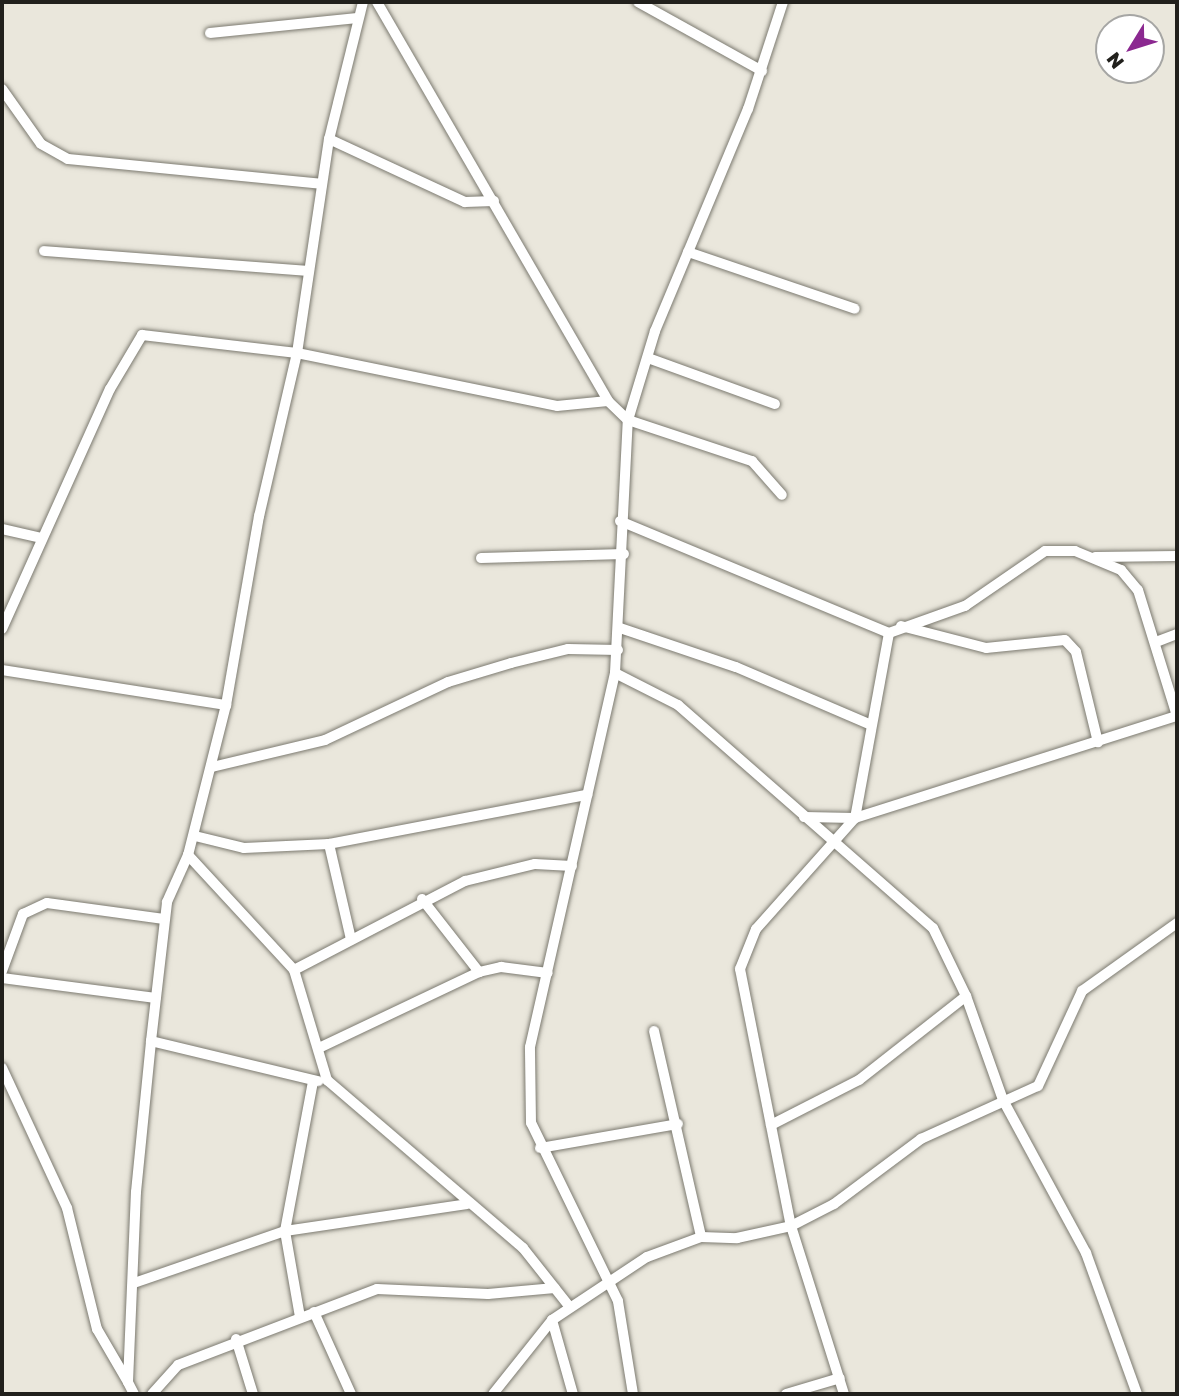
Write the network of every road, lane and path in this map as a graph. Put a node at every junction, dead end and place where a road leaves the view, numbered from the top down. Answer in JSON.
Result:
{"nodes":[{"id":1,"x":363,"y":2,"type":"edge"},
{"id":2,"x":377,"y":2,"type":"edge"},
{"id":3,"x":638,"y":2,"type":"edge"},
{"id":4,"x":783,"y":2,"type":"edge"},
{"id":5,"x":357,"y":18,"type":"junction"},
{"id":6,"x":210,"y":33,"type":"dead end"},
{"id":7,"x":762,"y":71,"type":"junction"},
{"id":8,"x":2,"y":89,"type":"edge"},
{"id":9,"x":329,"y":139,"type":"junction"},
{"id":10,"x":321,"y":184,"type":"junction"},
{"id":11,"x":494,"y":201,"type":"junction"},
{"id":12,"x":44,"y":251,"type":"dead end"},
{"id":13,"x":688,"y":252,"type":"junction"},
{"id":14,"x":307,"y":271,"type":"junction"},
{"id":15,"x":855,"y":309,"type":"dead end"},
{"id":16,"x":297,"y":353,"type":"junction"},
{"id":17,"x":648,"y":358,"type":"junction"},
{"id":18,"x":608,"y":401,"type":"junction"},
{"id":19,"x":775,"y":404,"type":"dead end"},
{"id":20,"x":628,"y":420,"type":"junction"},
{"id":21,"x":782,"y":495,"type":"dead end"},
{"id":22,"x":620,"y":521,"type":"junction"},
{"id":23,"x":2,"y":528,"type":"edge"},
{"id":24,"x":42,"y":538,"type":"junction"},
{"id":25,"x":624,"y":554,"type":"junction"},
{"id":26,"x":1177,"y":556,"type":"edge"},
{"id":27,"x":1089,"y":557,"type":"junction"},
{"id":28,"x":481,"y":558,"type":"dead end"},
{"id":29,"x":901,"y":626,"type":"junction"},
{"id":30,"x":621,"y":628,"type":"junction"},
{"id":31,"x":2,"y":629,"type":"edge"},
{"id":32,"x":889,"y":633,"type":"junction"},
{"id":33,"x":1177,"y":634,"type":"edge"},
{"id":34,"x":1156,"y":642,"type":"junction"},
{"id":35,"x":618,"y":650,"type":"junction"},
{"id":36,"x":2,"y":670,"type":"edge"},
{"id":37,"x":615,"y":673,"type":"junction"},
{"id":38,"x":226,"y":705,"type":"junction"},
{"id":39,"x":1177,"y":716,"type":"edge"},
{"id":40,"x":869,"y":724,"type":"junction"},
{"id":41,"x":1098,"y":742,"type":"junction"},
{"id":42,"x":212,"y":767,"type":"junction"},
{"id":43,"x":587,"y":795,"type":"junction"},
{"id":44,"x":804,"y":817,"type":"junction"},
{"id":45,"x":855,"y":818,"type":"junction"},
{"id":46,"x":195,"y":835,"type":"junction"},
{"id":47,"x":830,"y":842,"type":"junction"},
{"id":48,"x":329,"y":844,"type":"junction"},
{"id":49,"x":188,"y":855,"type":"junction"},
{"id":50,"x":572,"y":866,"type":"junction"},
{"id":51,"x":422,"y":899,"type":"junction"},
{"id":52,"x":164,"y":919,"type":"junction"},
{"id":53,"x":1177,"y":923,"type":"edge"},
{"id":54,"x":351,"y":939,"type":"junction"},
{"id":55,"x":294,"y":970,"type":"junction"},
{"id":56,"x":2,"y":971,"type":"edge"},
{"id":57,"x":479,"y":972,"type":"junction"},
{"id":58,"x":548,"y":973,"type":"junction"},
{"id":59,"x":2,"y":978,"type":"edge"},
{"id":60,"x":966,"y":996,"type":"junction"},
{"id":61,"x":156,"y":998,"type":"junction"},
{"id":62,"x":654,"y":1031,"type":"dead end"},
{"id":63,"x":151,"y":1041,"type":"junction"},
{"id":64,"x":321,"y":1047,"type":"junction"},
{"id":65,"x":2,"y":1068,"type":"edge"},
{"id":66,"x":327,"y":1080,"type":"junction"},
{"id":67,"x":313,"y":1082,"type":"junction"},
{"id":68,"x":1003,"y":1100,"type":"junction"},
{"id":69,"x":678,"y":1124,"type":"junction"},
{"id":70,"x":771,"y":1125,"type":"junction"},
{"id":71,"x":540,"y":1148,"type":"junction"},
{"id":72,"x":467,"y":1204,"type":"junction"},
{"id":73,"x":791,"y":1226,"type":"junction"},
{"id":74,"x":285,"y":1231,"type":"junction"},
{"id":75,"x":701,"y":1237,"type":"junction"},
{"id":76,"x":606,"y":1281,"type":"junction"},
{"id":77,"x":134,"y":1283,"type":"junction"},
{"id":78,"x":555,"y":1288,"type":"junction"},
{"id":79,"x":569,"y":1306,"type":"junction"},
{"id":80,"x":314,"y":1312,"type":"junction"},
{"id":81,"x":300,"y":1317,"type":"junction"},
{"id":82,"x":552,"y":1320,"type":"junction"},
{"id":83,"x":236,"y":1339,"type":"junction"},
{"id":84,"x":840,"y":1378,"type":"junction"},
{"id":85,"x":128,"y":1382,"type":"junction"},
{"id":86,"x":134,"y":1394,"type":"edge"},
{"id":87,"x":152,"y":1394,"type":"edge"},
{"id":88,"x":253,"y":1394,"type":"edge"},
{"id":89,"x":351,"y":1394,"type":"edge"},
{"id":90,"x":493,"y":1394,"type":"edge"},
{"id":91,"x":573,"y":1394,"type":"edge"},
{"id":92,"x":633,"y":1394,"type":"edge"},
{"id":93,"x":786,"y":1394,"type":"edge"},
{"id":94,"x":844,"y":1394,"type":"edge"},
{"id":95,"x":1137,"y":1394,"type":"edge"}],
"edges":[{"from":1,"to":5,"type":"street"},
{"from":2,"to":11,"type":"street"},
{"from":3,"to":7,"type":"street"},
{"from":4,"to":7,"type":"street"},
{"from":5,"to":6,"type":"street"},
{"from":5,"to":9,"type":"street"},
{"from":7,"to":13,"type":"street"},
{"from":8,"to":10,"type":"street"},
{"from":9,"to":10,"type":"street"},
{"from":9,"to":11,"type":"street"},
{"from":10,"to":14,"type":"street"},
{"from":11,"to":18,"type":"street"},
{"from":12,"to":14,"type":"street"},
{"from":13,"to":15,"type":"street"},
{"from":13,"to":17,"type":"street"},
{"from":14,"to":16,"type":"street"},
{"from":16,"to":18,"type":"street"},
{"from":16,"to":24,"type":"street"},
{"from":16,"to":38,"type":"street"},
{"from":17,"to":19,"type":"street"},
{"from":17,"to":20,"type":"street"},
{"from":18,"to":20,"type":"street"},
{"from":20,"to":21,"type":"street"},
{"from":20,"to":22,"type":"street"},
{"from":22,"to":25,"type":"street"},
{"from":22,"to":32,"type":"street"},
{"from":23,"to":24,"type":"street"},
{"from":24,"to":31,"type":"street"},
{"from":25,"to":28,"type":"street"},
{"from":25,"to":30,"type":"street"},
{"from":26,"to":27,"type":"street"},
{"from":27,"to":29,"type":"street"},
{"from":27,"to":34,"type":"street"},
{"from":29,"to":32,"type":"street"},
{"from":29,"to":41,"type":"street"},
{"from":30,"to":35,"type":"street"},
{"from":30,"to":40,"type":"street"},
{"from":32,"to":40,"type":"street"},
{"from":33,"to":34,"type":"street"},
{"from":34,"to":39,"type":"street"},
{"from":35,"to":37,"type":"street"},
{"from":35,"to":42,"type":"street"},
{"from":36,"to":38,"type":"street"},
{"from":37,"to":43,"type":"street"},
{"from":37,"to":44,"type":"street"},
{"from":38,"to":42,"type":"street"},
{"from":39,"to":41,"type":"street"},
{"from":40,"to":45,"type":"street"},
{"from":41,"to":45,"type":"street"},
{"from":42,"to":46,"type":"street"},
{"from":43,"to":48,"type":"street"},
{"from":43,"to":50,"type":"street"},
{"from":44,"to":45,"type":"street"},
{"from":44,"to":47,"type":"street"},
{"from":45,"to":47,"type":"street"},
{"from":46,"to":48,"type":"street"},
{"from":46,"to":49,"type":"street"},
{"from":47,"to":60,"type":"street"},
{"from":47,"to":70,"type":"street"},
{"from":48,"to":54,"type":"street"},
{"from":49,"to":52,"type":"street"},
{"from":49,"to":55,"type":"street"},
{"from":50,"to":51,"type":"street"},
{"from":50,"to":58,"type":"street"},
{"from":51,"to":54,"type":"street"},
{"from":51,"to":57,"type":"street"},
{"from":52,"to":56,"type":"street"},
{"from":52,"to":61,"type":"street"},
{"from":53,"to":68,"type":"street"},
{"from":54,"to":55,"type":"street"},
{"from":55,"to":64,"type":"street"},
{"from":57,"to":58,"type":"street"},
{"from":57,"to":64,"type":"street"},
{"from":58,"to":71,"type":"street"},
{"from":59,"to":61,"type":"street"},
{"from":60,"to":68,"type":"street"},
{"from":60,"to":70,"type":"street"},
{"from":61,"to":63,"type":"street"},
{"from":62,"to":69,"type":"street"},
{"from":63,"to":67,"type":"street"},
{"from":63,"to":77,"type":"street"},
{"from":64,"to":66,"type":"street"},
{"from":65,"to":85,"type":"street"},
{"from":66,"to":67,"type":"street"},
{"from":66,"to":72,"type":"street"},
{"from":67,"to":74,"type":"street"},
{"from":68,"to":73,"type":"street"},
{"from":68,"to":95,"type":"street"},
{"from":69,"to":71,"type":"street"},
{"from":69,"to":75,"type":"street"},
{"from":70,"to":73,"type":"street"},
{"from":71,"to":76,"type":"street"},
{"from":72,"to":74,"type":"street"},
{"from":72,"to":78,"type":"street"},
{"from":73,"to":75,"type":"street"},
{"from":73,"to":84,"type":"street"},
{"from":74,"to":77,"type":"street"},
{"from":74,"to":81,"type":"street"},
{"from":75,"to":76,"type":"street"},
{"from":76,"to":79,"type":"street"},
{"from":76,"to":92,"type":"street"},
{"from":77,"to":85,"type":"street"},
{"from":78,"to":79,"type":"street"},
{"from":78,"to":80,"type":"street"},
{"from":79,"to":82,"type":"street"},
{"from":80,"to":81,"type":"street"},
{"from":80,"to":89,"type":"street"},
{"from":81,"to":83,"type":"street"},
{"from":82,"to":90,"type":"street"},
{"from":82,"to":91,"type":"street"},
{"from":83,"to":87,"type":"street"},
{"from":83,"to":88,"type":"street"},
{"from":84,"to":93,"type":"street"},
{"from":84,"to":94,"type":"street"},
{"from":85,"to":86,"type":"street"}]}
